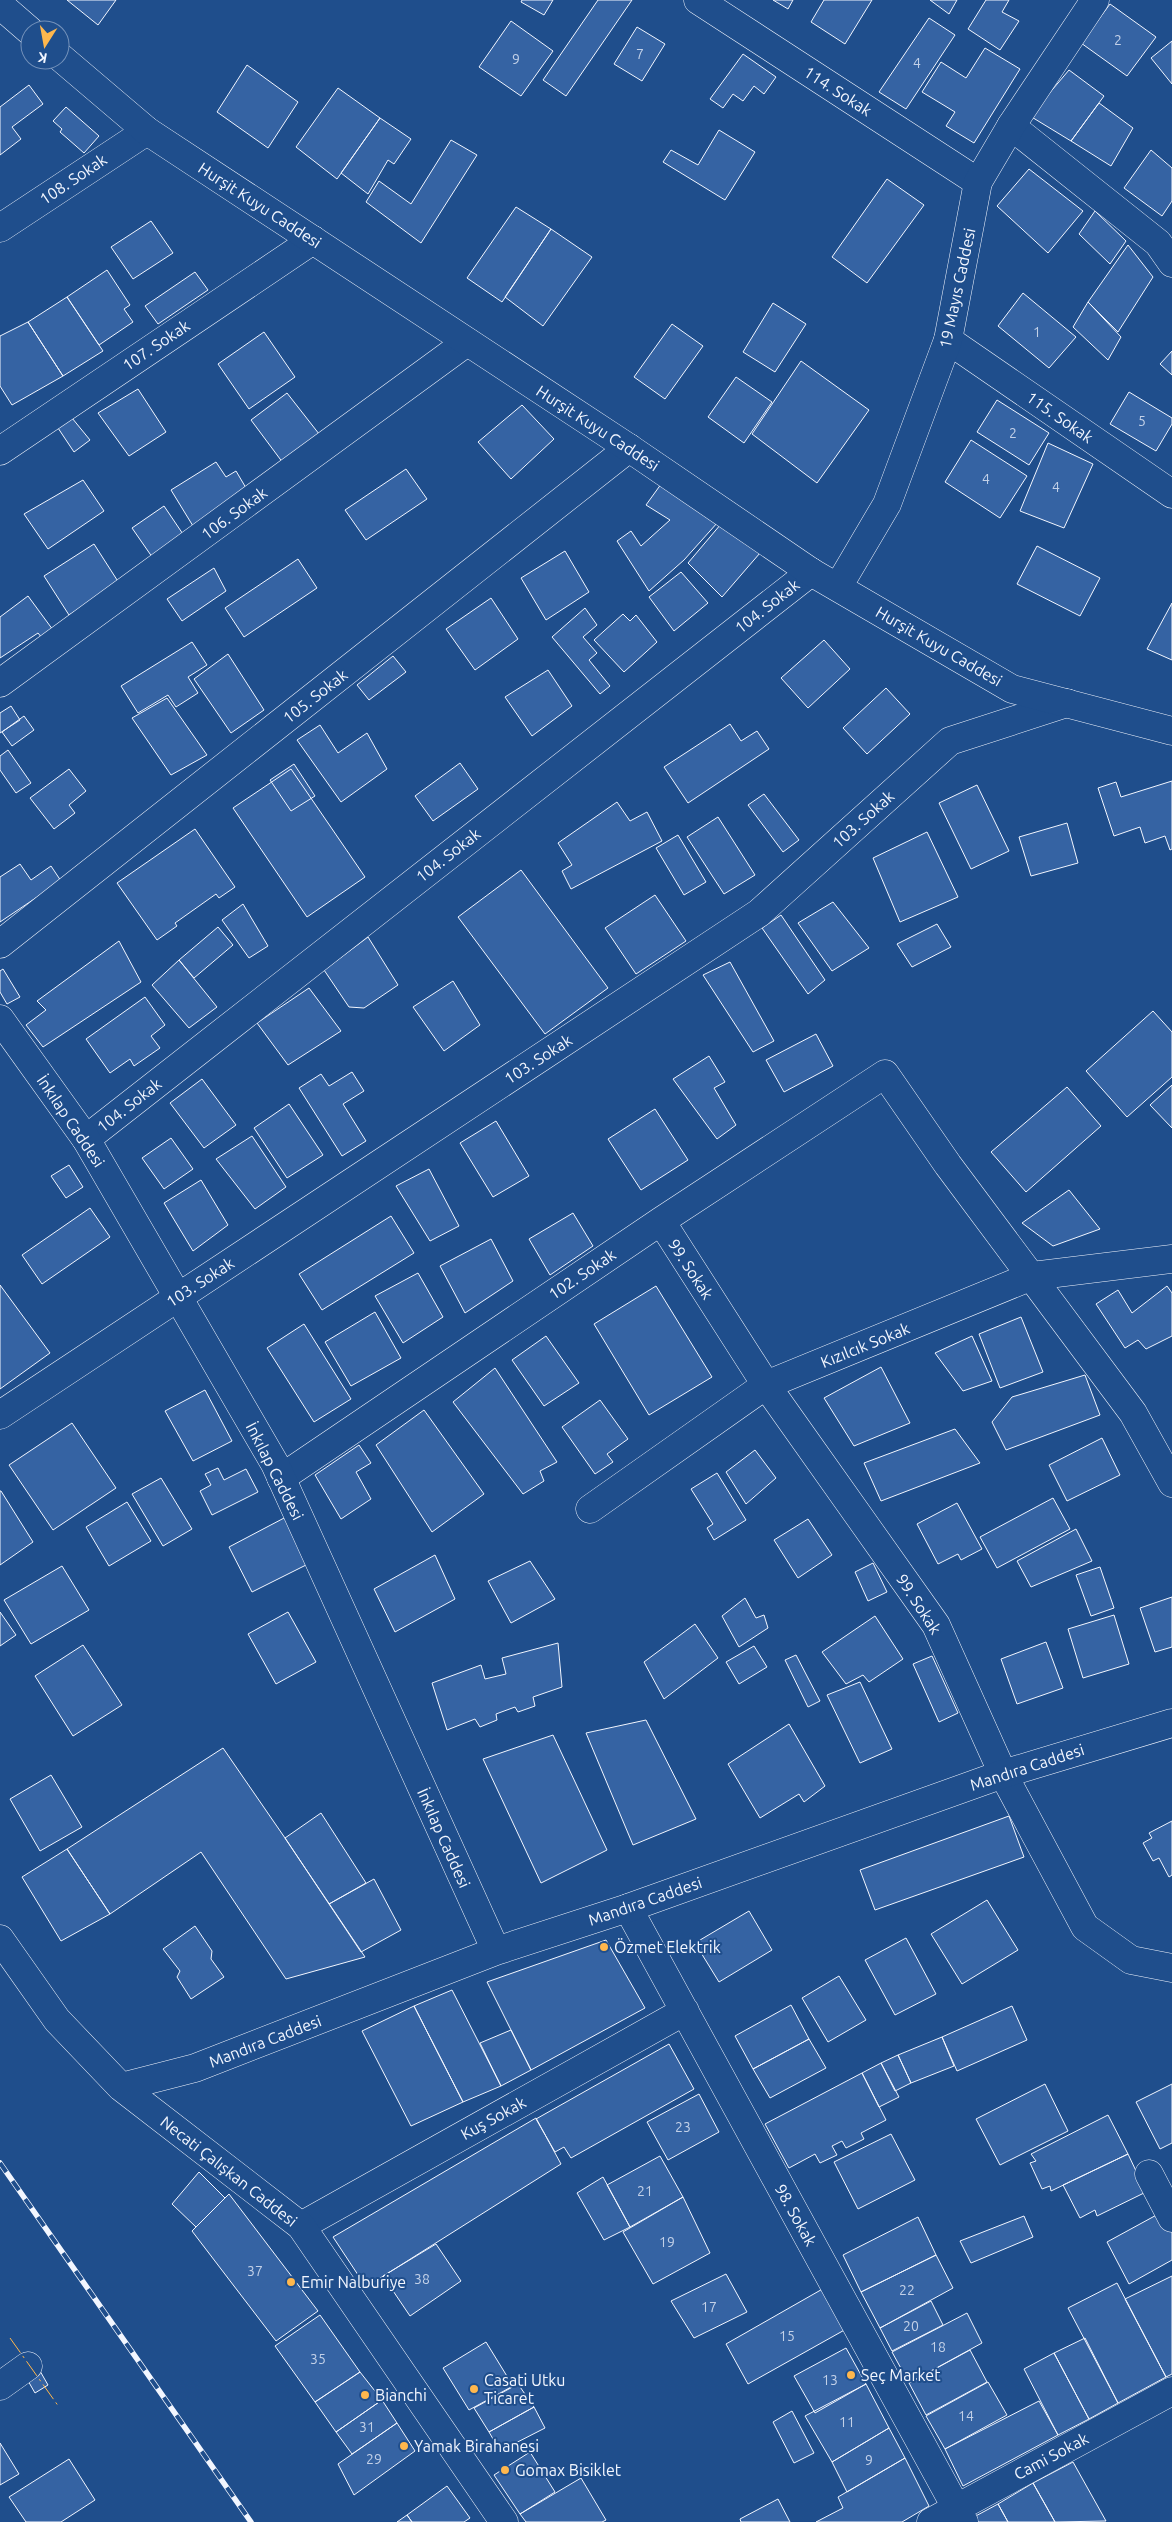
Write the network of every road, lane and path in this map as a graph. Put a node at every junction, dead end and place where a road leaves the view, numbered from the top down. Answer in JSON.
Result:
{"nodes":[{"id":1,"x":698,"y":0,"type":"edge"},
{"id":2,"x":1095,"y":0,"type":"edge"},
{"id":3,"x":0,"y":5,"type":"edge"},
{"id":4,"x":20,"y":22,"type":"edge"},
{"id":5,"x":70,"y":65,"type":"edge"},
{"id":6,"x":1011,"y":126,"type":"junction"},
{"id":7,"x":147,"y":131,"type":"junction"},
{"id":8,"x":978,"y":182,"type":"junction"},
{"id":9,"x":0,"y":228,"type":"edge"},
{"id":10,"x":313,"y":240,"type":"junction"},
{"id":11,"x":1172,"y":263,"type":"edge"},
{"id":12,"x":948,"y":340,"type":"junction"},
{"id":13,"x":467,"y":342,"type":"junction"},
{"id":14,"x":630,"y":448,"type":"junction"},
{"id":15,"x":0,"y":451,"type":"edge"},
{"id":16,"x":1172,"y":494,"type":"edge"},
{"id":17,"x":811,"y":572,"type":"junction"},
{"id":18,"x":838,"y":587,"type":"junction"},
{"id":19,"x":0,"y":683,"type":"edge"},
{"id":20,"x":1067,"y":703,"type":"junction"},
{"id":21,"x":1172,"y":731,"type":"edge"},
{"id":22,"x":0,"y":944,"type":"edge"},
{"id":23,"x":0,"y":1019,"type":"edge"},
{"id":24,"x":86,"y":1139,"type":"junction"},
{"id":25,"x":661,"y":1221,"type":"junction"},
{"id":26,"x":1172,"y":1259,"type":"edge"},
{"id":27,"x":1032,"y":1276,"type":"junction"},
{"id":28,"x":177,"y":1298,"type":"junction"},
{"id":29,"x":766,"y":1385,"type":"junction"},
{"id":30,"x":0,"y":1414,"type":"edge"},
{"id":31,"x":281,"y":1478,"type":"junction"},
{"id":32,"x":1172,"y":1483,"type":"edge"},
{"id":33,"x":590,"y":1509,"type":"dead end"},
{"id":34,"x":1172,"y":1723,"type":"edge"},
{"id":35,"x":1003,"y":1774,"type":"junction"},
{"id":36,"x":628,"y":1908,"type":"junction"},
{"id":37,"x":0,"y":1939,"type":"edge"},
{"id":38,"x":496,"y":1951,"type":"junction"},
{"id":39,"x":1172,"y":1968,"type":"edge"},
{"id":40,"x":685,"y":2011,"type":"junction"},
{"id":41,"x":121,"y":2087,"type":"junction"},
{"id":42,"x":1149,"y":2174,"type":"dead end"},
{"id":43,"x":1172,"y":2218,"type":"edge"},
{"id":44,"x":301,"y":2226,"type":"junction"},
{"id":45,"x":28,"y":2366,"type":"dead end"},
{"id":46,"x":0,"y":2386,"type":"edge"},
{"id":47,"x":1172,"y":2391,"type":"edge"},
{"id":48,"x":960,"y":2515,"type":"edge"},
{"id":49,"x":504,"y":2522,"type":"edge"},
{"id":50,"x":931,"y":2522,"type":"edge"}],
"edges":[{"from":1,"to":8,"type":"street","name":"114. Sokak"},
{"from":2,"to":6,"type":"street","name":"19 Mayıs Caddesi"},
{"from":3,"to":4,"type":"street"},
{"from":5,"to":7,"type":"street","name":"Hurşit Kuyu Caddesi"},
{"from":6,"to":8,"type":"street","name":"19 Mayıs Caddesi"},
{"from":6,"to":11,"type":"street"},
{"from":7,"to":9,"type":"street","name":"108. Sokak"},
{"from":7,"to":10,"type":"street","name":"Hurşit Kuyu Caddesi"},
{"from":8,"to":12,"type":"street","name":"19 Mayıs Caddesi"},
{"from":10,"to":13,"type":"street","name":"Hurşit Kuyu Caddesi"},
{"from":10,"to":15,"type":"street","name":"107. Sokak"},
{"from":12,"to":16,"type":"street","name":"115. Sokak"},
{"from":12,"to":18,"type":"street","name":"19 Mayıs Caddesi"},
{"from":13,"to":14,"type":"street","name":"Hurşit Kuyu Caddesi"},
{"from":13,"to":19,"type":"street","name":"106. Sokak"},
{"from":14,"to":17,"type":"street","name":"Hurşit Kuyu Caddesi"},
{"from":14,"to":22,"type":"street","name":"105. Sokak"},
{"from":17,"to":18,"type":"street","name":"Hurşit Kuyu Caddesi"},
{"from":17,"to":24,"type":"street","name":"104. Sokak"},
{"from":18,"to":20,"type":"street","name":"Hurşit Kuyu Caddesi"},
{"from":20,"to":21,"type":"street","name":"Hurşit Kuyu Caddesi"},
{"from":20,"to":28,"type":"street","name":"103. Sokak"},
{"from":23,"to":24,"type":"street","name":"İnkılap Caddesi"},
{"from":24,"to":28,"type":"street","name":"İnkılap Caddesi"},
{"from":25,"to":27,"type":"street","name":"102. Sokak"},
{"from":25,"to":29,"type":"street","name":"99. Sokak"},
{"from":25,"to":31,"type":"street","name":"102. Sokak"},
{"from":26,"to":27,"type":"street","name":"Kızılcık Sokak"},
{"from":27,"to":29,"type":"street","name":"Kızılcık Sokak"},
{"from":27,"to":32,"type":"street"},
{"from":28,"to":30,"type":"street","name":"103. Sokak"},
{"from":28,"to":31,"type":"street","name":"İnkılap Caddesi"},
{"from":29,"to":33,"type":"street","name":"Kızılcık Sokak"},
{"from":29,"to":35,"type":"street","name":"99. Sokak"},
{"from":31,"to":38,"type":"street","name":"İnkılap Caddesi"},
{"from":34,"to":35,"type":"street","name":"Mandıra Caddesi"},
{"from":35,"to":36,"type":"street","name":"Mandıra Caddesi"},
{"from":35,"to":39,"type":"street","name":"99. Sokak"},
{"from":36,"to":38,"type":"street","name":"Mandıra Caddesi"},
{"from":36,"to":40,"type":"street","name":"98. Sokak"},
{"from":37,"to":41,"type":"street","name":"Necati Çalışkan Caddesi"},
{"from":38,"to":41,"type":"street","name":"Mandıra Caddesi"},
{"from":40,"to":44,"type":"street","name":"Kuş Sokak"},
{"from":40,"to":48,"type":"street","name":"98. Sokak"},
{"from":41,"to":44,"type":"street","name":"Necati Çalışkan Caddesi"},
{"from":42,"to":43,"type":"street"},
{"from":44,"to":49,"type":"street","name":"Necati Çalışkan Caddesi"},
{"from":45,"to":46,"type":"street"},
{"from":47,"to":48,"type":"street","name":"Cami Sokak"},
{"from":48,"to":50,"type":"street","name":"Cami Sokak"}]}
